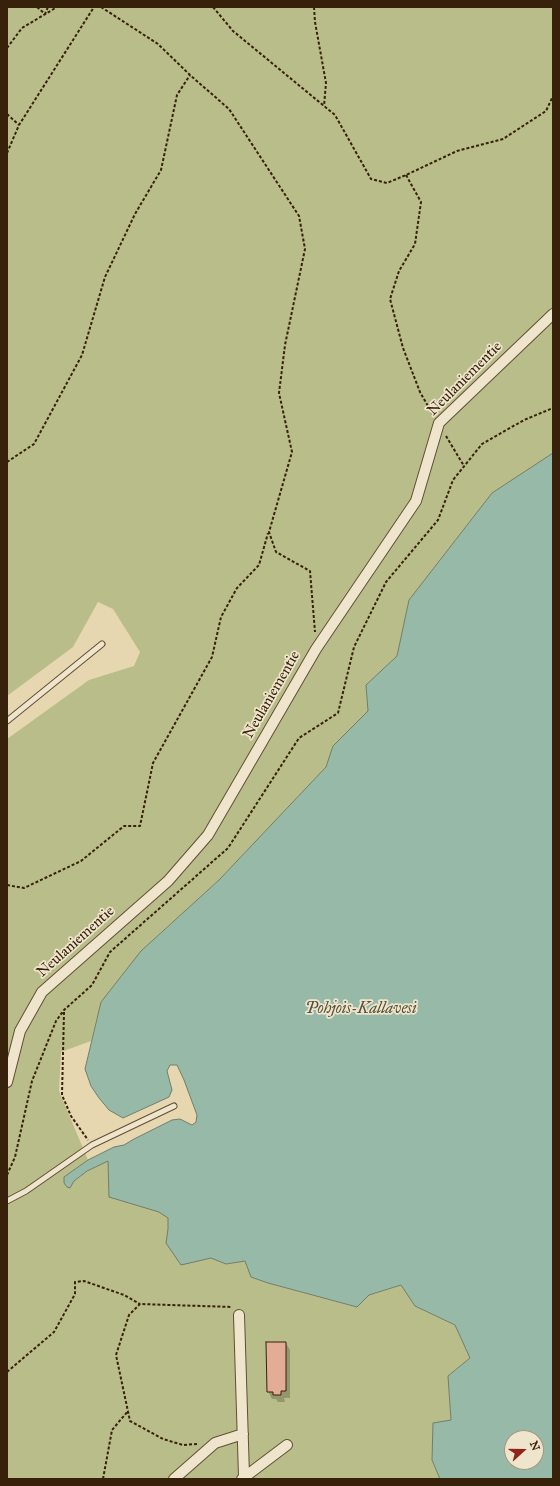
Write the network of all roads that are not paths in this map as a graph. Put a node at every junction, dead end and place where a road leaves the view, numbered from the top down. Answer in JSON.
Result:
{"nodes":[{"id":1,"x":553,"y":314,"type":"edge"},
{"id":2,"x":102,"y":644,"type":"dead end"},
{"id":3,"x":7,"y":721,"type":"edge"},
{"id":4,"x":7,"y":1082,"type":"edge"},
{"id":5,"x":174,"y":1106,"type":"dead end"},
{"id":6,"x":7,"y":1201,"type":"edge"},
{"id":7,"x":239,"y":1315,"type":"road end"},
{"id":8,"x":243,"y":1434,"type":"junction"},
{"id":9,"x":287,"y":1445,"type":"dead end"},
{"id":10,"x":243,"y":1478,"type":"edge"},
{"id":11,"x":174,"y":1479,"type":"edge"}],
"edges":[{"from":1,"to":4,"type":"street","name":"Neulaniementie"},
{"from":2,"to":3,"type":"lane"},
{"from":5,"to":6,"type":"lane"},
{"from":7,"to":8,"type":"street"},
{"from":8,"to":10,"type":"street"},
{"from":8,"to":11,"type":"street"},
{"from":9,"to":10,"type":"street"}]}
